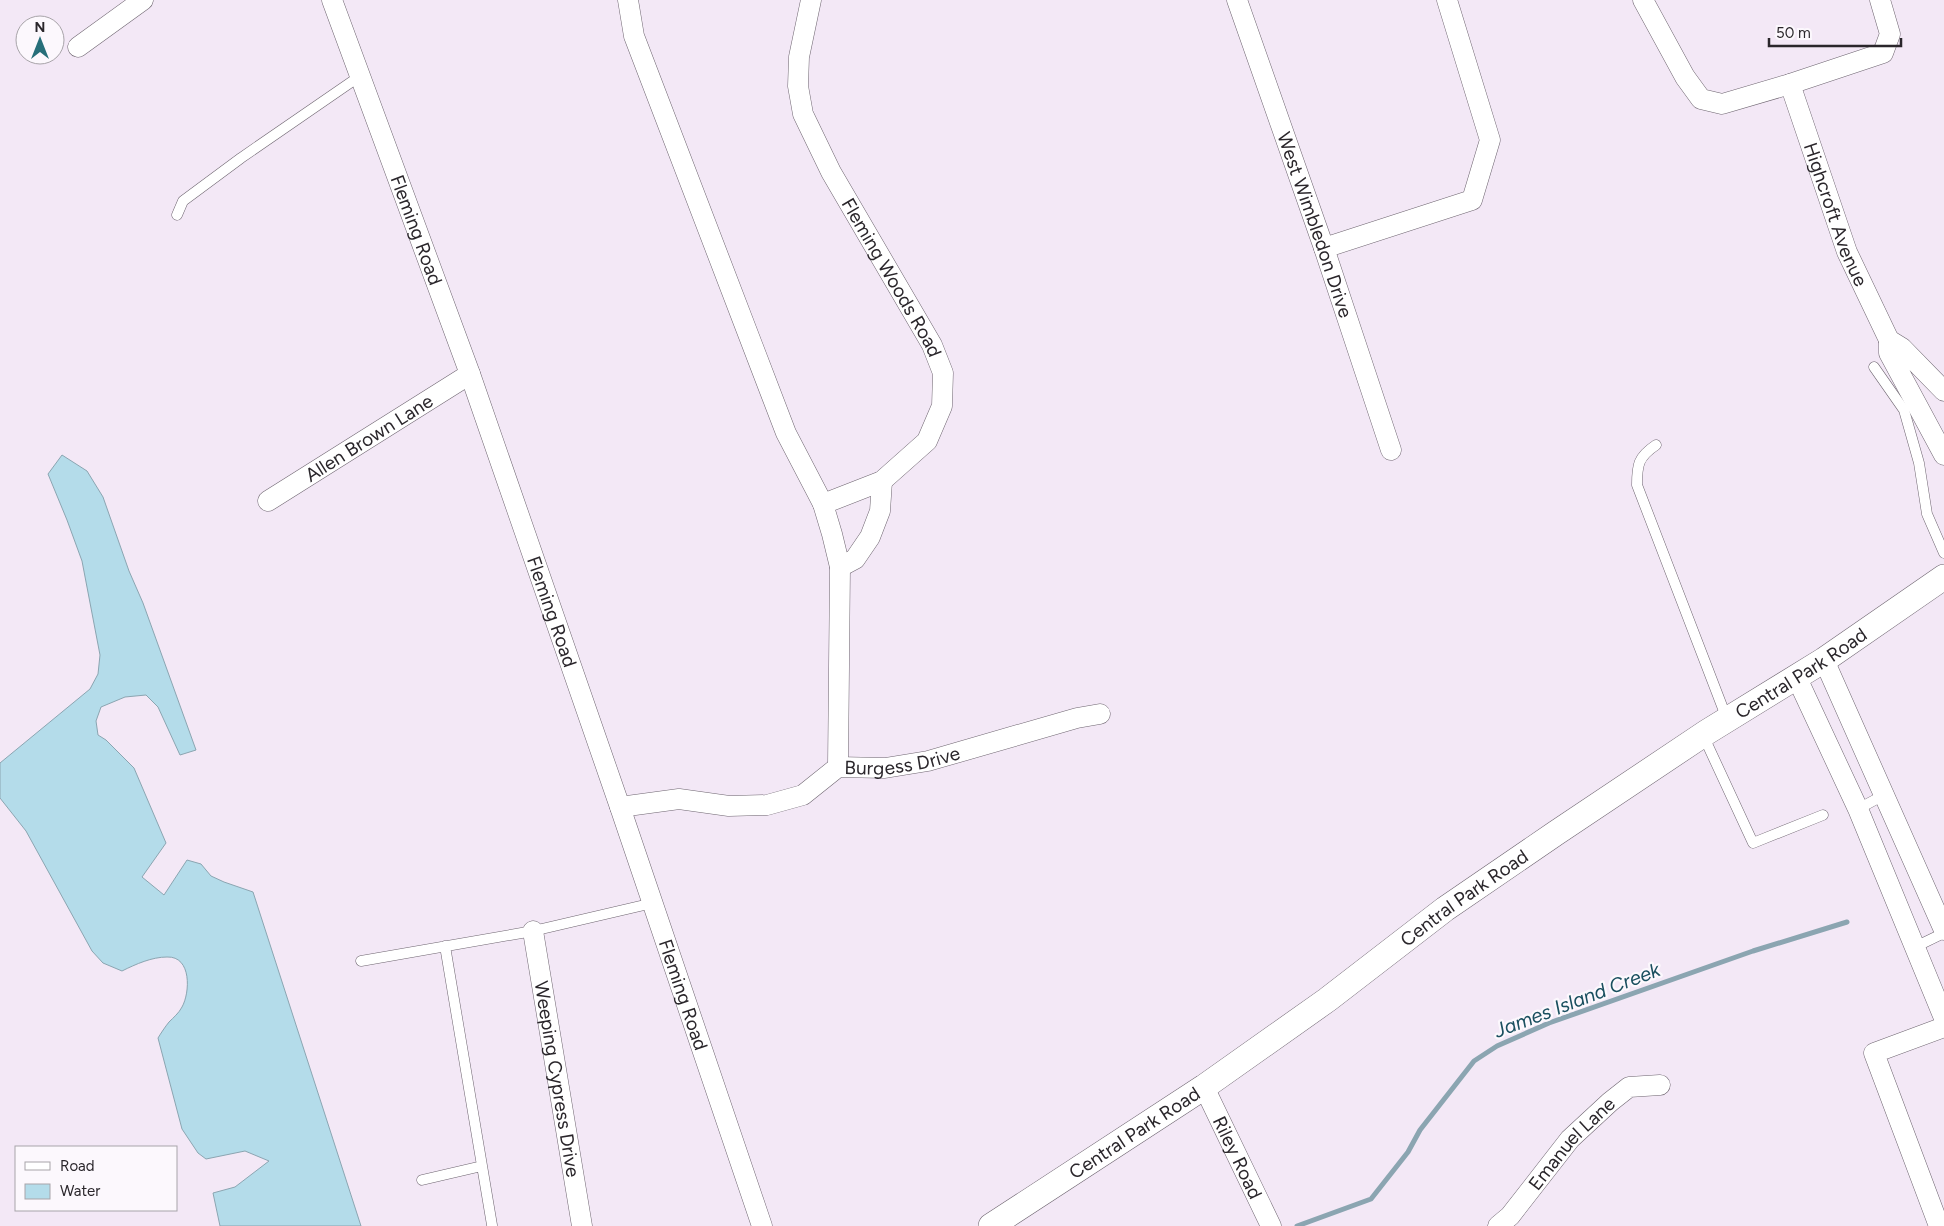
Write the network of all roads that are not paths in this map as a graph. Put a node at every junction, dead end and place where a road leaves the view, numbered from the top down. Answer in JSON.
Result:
{"nodes":[{"id":1,"x":143,"y":0,"type":"edge"},
{"id":2,"x":332,"y":0,"type":"edge"},
{"id":3,"x":628,"y":0,"type":"edge"},
{"id":4,"x":810,"y":0,"type":"edge"},
{"id":5,"x":1237,"y":0,"type":"edge"},
{"id":6,"x":1447,"y":0,"type":"edge"},
{"id":7,"x":1644,"y":0,"type":"edge"},
{"id":8,"x":1880,"y":0,"type":"edge"},
{"id":9,"x":78,"y":47,"type":"dead end"},
{"id":10,"x":360,"y":76,"type":"junction"},
{"id":11,"x":1790,"y":84,"type":"junction"},
{"id":12,"x":177,"y":215,"type":"dead end"},
{"id":13,"x":1324,"y":248,"type":"junction"},
{"id":14,"x":1889,"y":340,"type":"junction"},
{"id":15,"x":1874,"y":367,"type":"dead end"},
{"id":16,"x":470,"y":374,"type":"junction"},
{"id":17,"x":1944,"y":391,"type":"edge"},
{"id":18,"x":1656,"y":445,"type":"dead end"},
{"id":19,"x":1391,"y":450,"type":"dead end"},
{"id":20,"x":1944,"y":455,"type":"edge"},
{"id":21,"x":882,"y":482,"type":"junction"},
{"id":22,"x":268,"y":501,"type":"dead end"},
{"id":23,"x":823,"y":504,"type":"junction"},
{"id":24,"x":1944,"y":553,"type":"edge"},
{"id":25,"x":840,"y":567,"type":"junction"},
{"id":26,"x":1944,"y":577,"type":"edge"},
{"id":27,"x":1824,"y":660,"type":"junction"},
{"id":28,"x":1796,"y":676,"type":"junction"},
{"id":29,"x":1100,"y":714,"type":"dead end"},
{"id":30,"x":1728,"y":720,"type":"junction"},
{"id":31,"x":1703,"y":735,"type":"junction"},
{"id":32,"x":838,"y":767,"type":"junction"},
{"id":33,"x":1884,"y":795,"type":"junction"},
{"id":34,"x":620,"y":807,"type":"junction"},
{"id":35,"x":1858,"y":809,"type":"junction"},
{"id":36,"x":1823,"y":815,"type":"dead end"},
{"id":37,"x":653,"y":903,"type":"junction"},
{"id":38,"x":533,"y":931,"type":"junction"},
{"id":39,"x":1944,"y":932,"type":"edge"},
{"id":40,"x":445,"y":946,"type":"junction"},
{"id":41,"x":1915,"y":947,"type":"junction"},
{"id":42,"x":361,"y":961,"type":"dead end"},
{"id":43,"x":1944,"y":1018,"type":"edge"},
{"id":44,"x":1944,"y":1027,"type":"edge"},
{"id":45,"x":1660,"y":1085,"type":"dead end"},
{"id":46,"x":1204,"y":1087,"type":"junction"},
{"id":47,"x":482,"y":1166,"type":"junction"},
{"id":48,"x":422,"y":1180,"type":"dead end"},
{"id":49,"x":492,"y":1225,"type":"edge"},
{"id":50,"x":582,"y":1226,"type":"edge"},
{"id":51,"x":762,"y":1226,"type":"edge"},
{"id":52,"x":991,"y":1226,"type":"edge"},
{"id":53,"x":1271,"y":1226,"type":"edge"},
{"id":54,"x":1498,"y":1226,"type":"edge"},
{"id":55,"x":1939,"y":1226,"type":"edge"}],
"edges":[{"from":1,"to":9,"type":"street"},
{"from":2,"to":10,"type":"street","name":"Fleming Road"},
{"from":3,"to":23,"type":"street"},
{"from":4,"to":21,"type":"street","name":"Fleming Woods Road"},
{"from":5,"to":13,"type":"street","name":"West Wimbledon Drive"},
{"from":6,"to":13,"type":"street"},
{"from":7,"to":11,"type":"street"},
{"from":8,"to":11,"type":"street"},
{"from":10,"to":12,"type":"lane"},
{"from":10,"to":16,"type":"street","name":"Fleming Road"},
{"from":11,"to":14,"type":"street","name":"Highcroft Avenue"},
{"from":13,"to":19,"type":"street","name":"West Wimbledon Drive"},
{"from":14,"to":17,"type":"street","name":"Highcroft Avenue"},
{"from":14,"to":20,"type":"street","name":"Highcroft Avenue"},
{"from":15,"to":24,"type":"lane"},
{"from":16,"to":22,"type":"street","name":"Allen Brown Lane"},
{"from":16,"to":34,"type":"street","name":"Fleming Road"},
{"from":18,"to":30,"type":"lane"},
{"from":21,"to":23,"type":"street","name":"Fleming Woods Road"},
{"from":21,"to":25,"type":"street"},
{"from":23,"to":25,"type":"street"},
{"from":25,"to":32,"type":"street"},
{"from":26,"to":27,"type":"street","name":"Central Park Road"},
{"from":27,"to":28,"type":"street","name":"Central Park Road"},
{"from":27,"to":33,"type":"street"},
{"from":28,"to":30,"type":"street","name":"Central Park Road"},
{"from":28,"to":35,"type":"street"},
{"from":29,"to":32,"type":"street","name":"Burgess Drive"},
{"from":30,"to":31,"type":"street","name":"Central Park Road"},
{"from":31,"to":36,"type":"lane"},
{"from":31,"to":46,"type":"street","name":"Central Park Road"},
{"from":32,"to":34,"type":"street","name":"Burgess Drive"},
{"from":33,"to":35,"type":"lane"},
{"from":33,"to":39,"type":"street"},
{"from":34,"to":37,"type":"street","name":"Fleming Road"},
{"from":35,"to":41,"type":"street"},
{"from":37,"to":38,"type":"lane"},
{"from":37,"to":51,"type":"street","name":"Fleming Road"},
{"from":38,"to":40,"type":"lane"},
{"from":38,"to":50,"type":"street","name":"Weeping Cypress Drive"},
{"from":39,"to":41,"type":"lane"},
{"from":40,"to":42,"type":"lane"},
{"from":40,"to":47,"type":"lane"},
{"from":41,"to":43,"type":"street"},
{"from":44,"to":55,"type":"street"},
{"from":45,"to":54,"type":"street","name":"Emanuel Lane"},
{"from":46,"to":52,"type":"street","name":"Central Park Road"},
{"from":46,"to":53,"type":"street","name":"Riley Road"},
{"from":47,"to":48,"type":"lane"},
{"from":47,"to":49,"type":"lane"}]}
